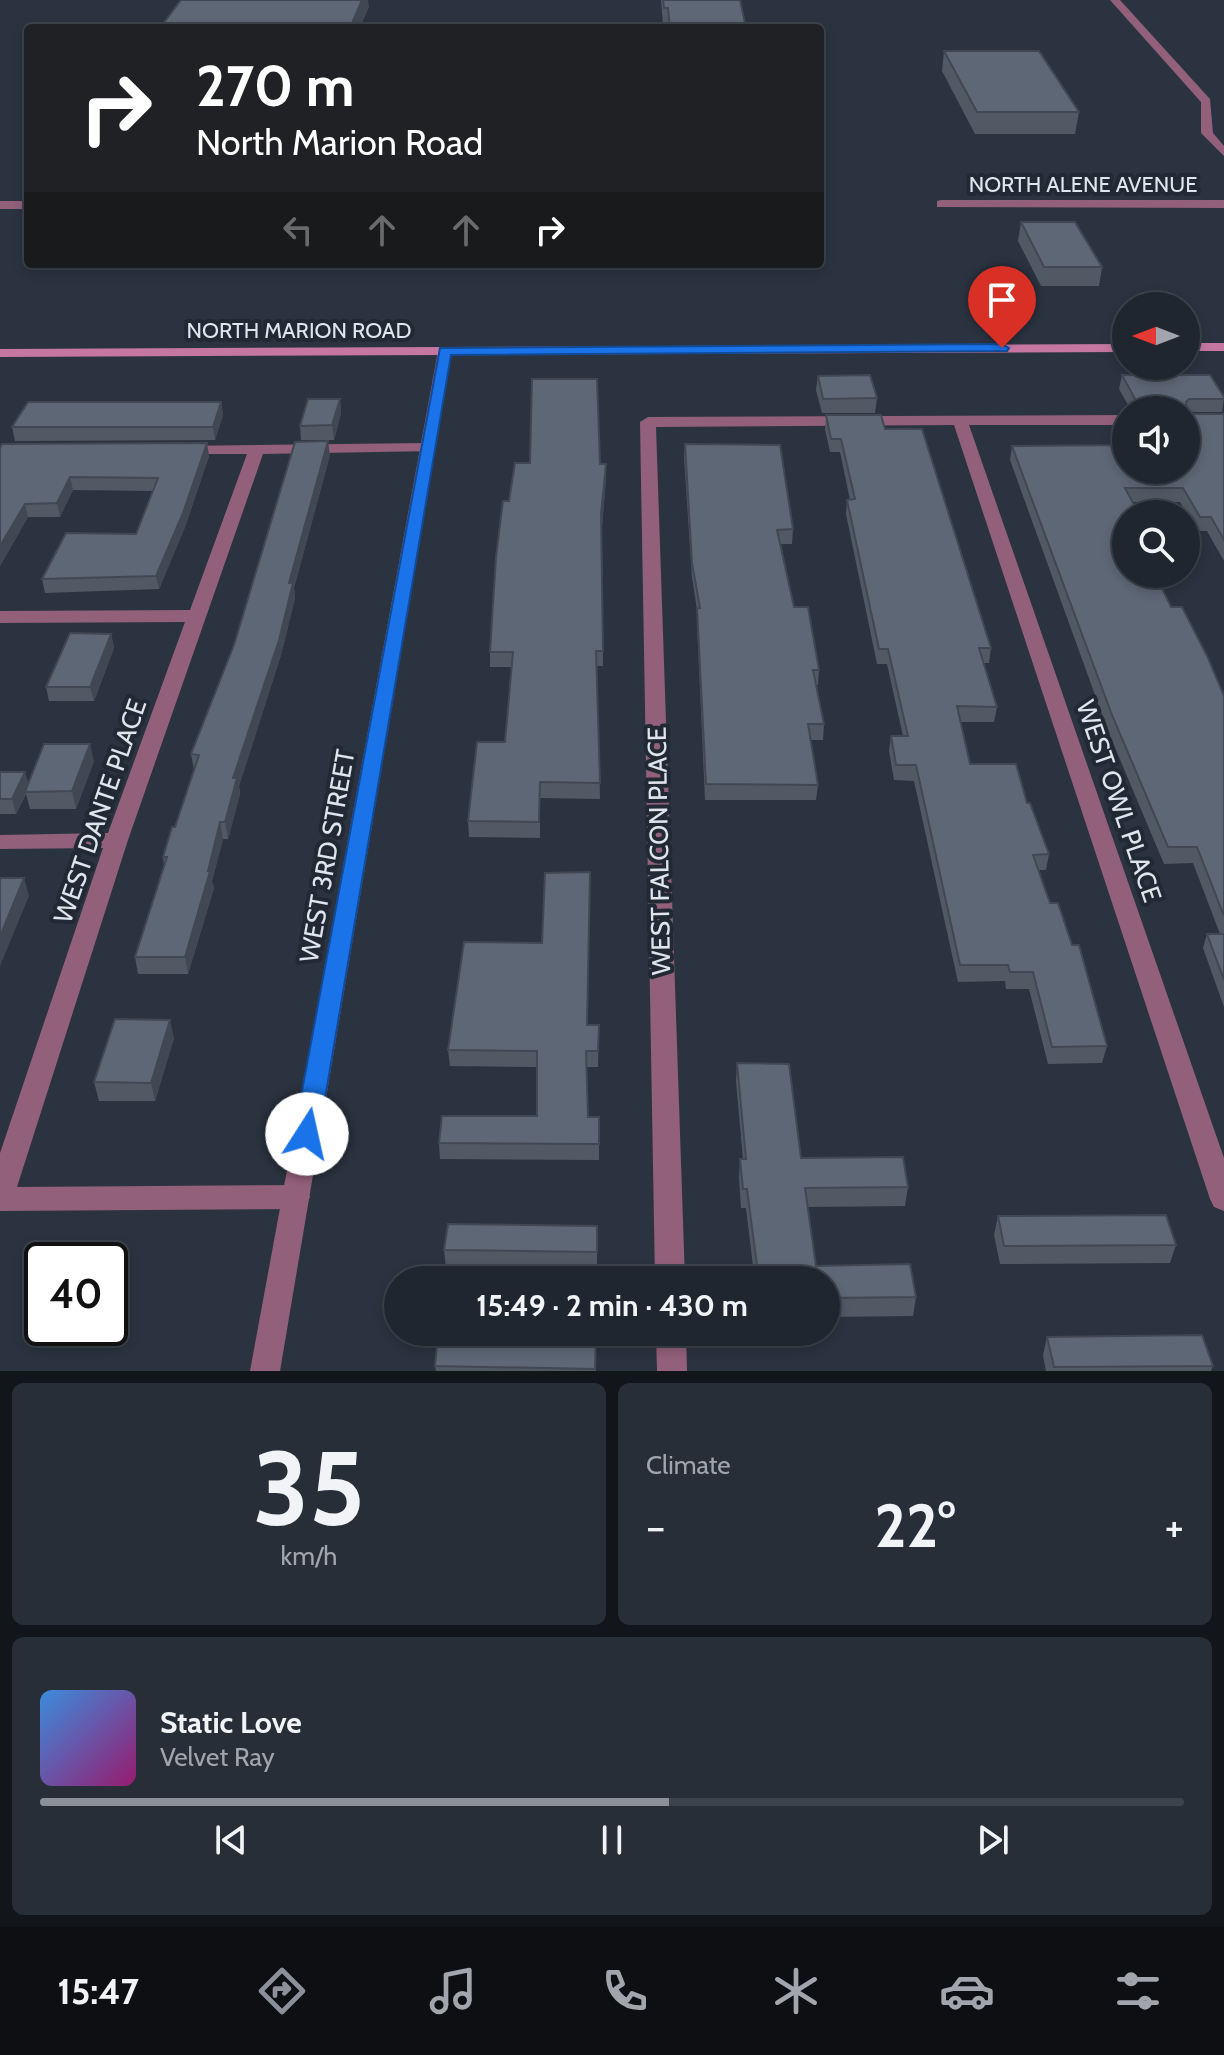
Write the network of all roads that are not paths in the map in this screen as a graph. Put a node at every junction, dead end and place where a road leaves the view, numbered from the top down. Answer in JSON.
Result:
{"nodes":[{"id":1,"x":1115,"y":0,"type":"edge"},
{"id":2,"x":1224,"y":153,"type":"edge"},
{"id":3,"x":941,"y":204,"type":"dead end"},
{"id":4,"x":1224,"y":204,"type":"edge"},
{"id":5,"x":0,"y":205,"type":"edge"},
{"id":6,"x":24,"y":205,"type":"edge"},
{"id":7,"x":1200,"y":347,"type":"edge"},
{"id":8,"x":1224,"y":347,"type":"edge"},
{"id":9,"x":1112,"y":348,"type":"edge"},
{"id":10,"x":445,"y":351,"type":"junction"},
{"id":11,"x":0,"y":353,"type":"edge"},
{"id":12,"x":1112,"y":420,"type":"edge"},
{"id":13,"x":960,"y":421,"type":"junction"},
{"id":14,"x":257,"y":448,"type":"junction"},
{"id":15,"x":428,"y":448,"type":"junction"},
{"id":16,"x":166,"y":449,"type":"edge"},
{"id":17,"x":199,"y":616,"type":"junction"},
{"id":18,"x":0,"y":617,"type":"edge"},
{"id":19,"x":117,"y":840,"type":"junction"},
{"id":20,"x":0,"y":842,"type":"edge"},
{"id":21,"x":0,"y":1197,"type":"edge"},
{"id":22,"x":296,"y":1197,"type":"junction"},
{"id":23,"x":1224,"y":1199,"type":"edge"},
{"id":24,"x":670,"y":1266,"type":"edge"},
{"id":25,"x":671,"y":1346,"type":"edge"},
{"id":26,"x":265,"y":1371,"type":"edge"},
{"id":27,"x":672,"y":1371,"type":"edge"}],
"edges":[{"from":1,"to":2,"type":"street"},
{"from":3,"to":4,"type":"street","name":"NORTH ALENE AVENUE"},
{"from":5,"to":6,"type":"street"},
{"from":7,"to":8,"type":"main road"},
{"from":9,"to":10,"type":"main road","name":"NORTH MARION ROAD"},
{"from":10,"to":11,"type":"main road","name":"NORTH MARION ROAD"},
{"from":10,"to":15,"type":"street","name":"WEST 3RD STREET"},
{"from":12,"to":13,"type":"street"},
{"from":13,"to":23,"type":"street","name":"WEST OWL PLACE"},
{"from":13,"to":24,"type":"street","name":"WEST FALCON PLACE"},
{"from":14,"to":15,"type":"street"},
{"from":14,"to":16,"type":"street"},
{"from":14,"to":17,"type":"street","name":"WEST DANTE PLACE"},
{"from":15,"to":22,"type":"street","name":"WEST 3RD STREET"},
{"from":17,"to":18,"type":"street"},
{"from":17,"to":19,"type":"street","name":"WEST DANTE PLACE"},
{"from":19,"to":20,"type":"street"},
{"from":19,"to":21,"type":"street","name":"WEST DANTE PLACE"},
{"from":21,"to":22,"type":"street"},
{"from":22,"to":26,"type":"street","name":"WEST 3RD STREET"},
{"from":25,"to":27,"type":"street"}]}
